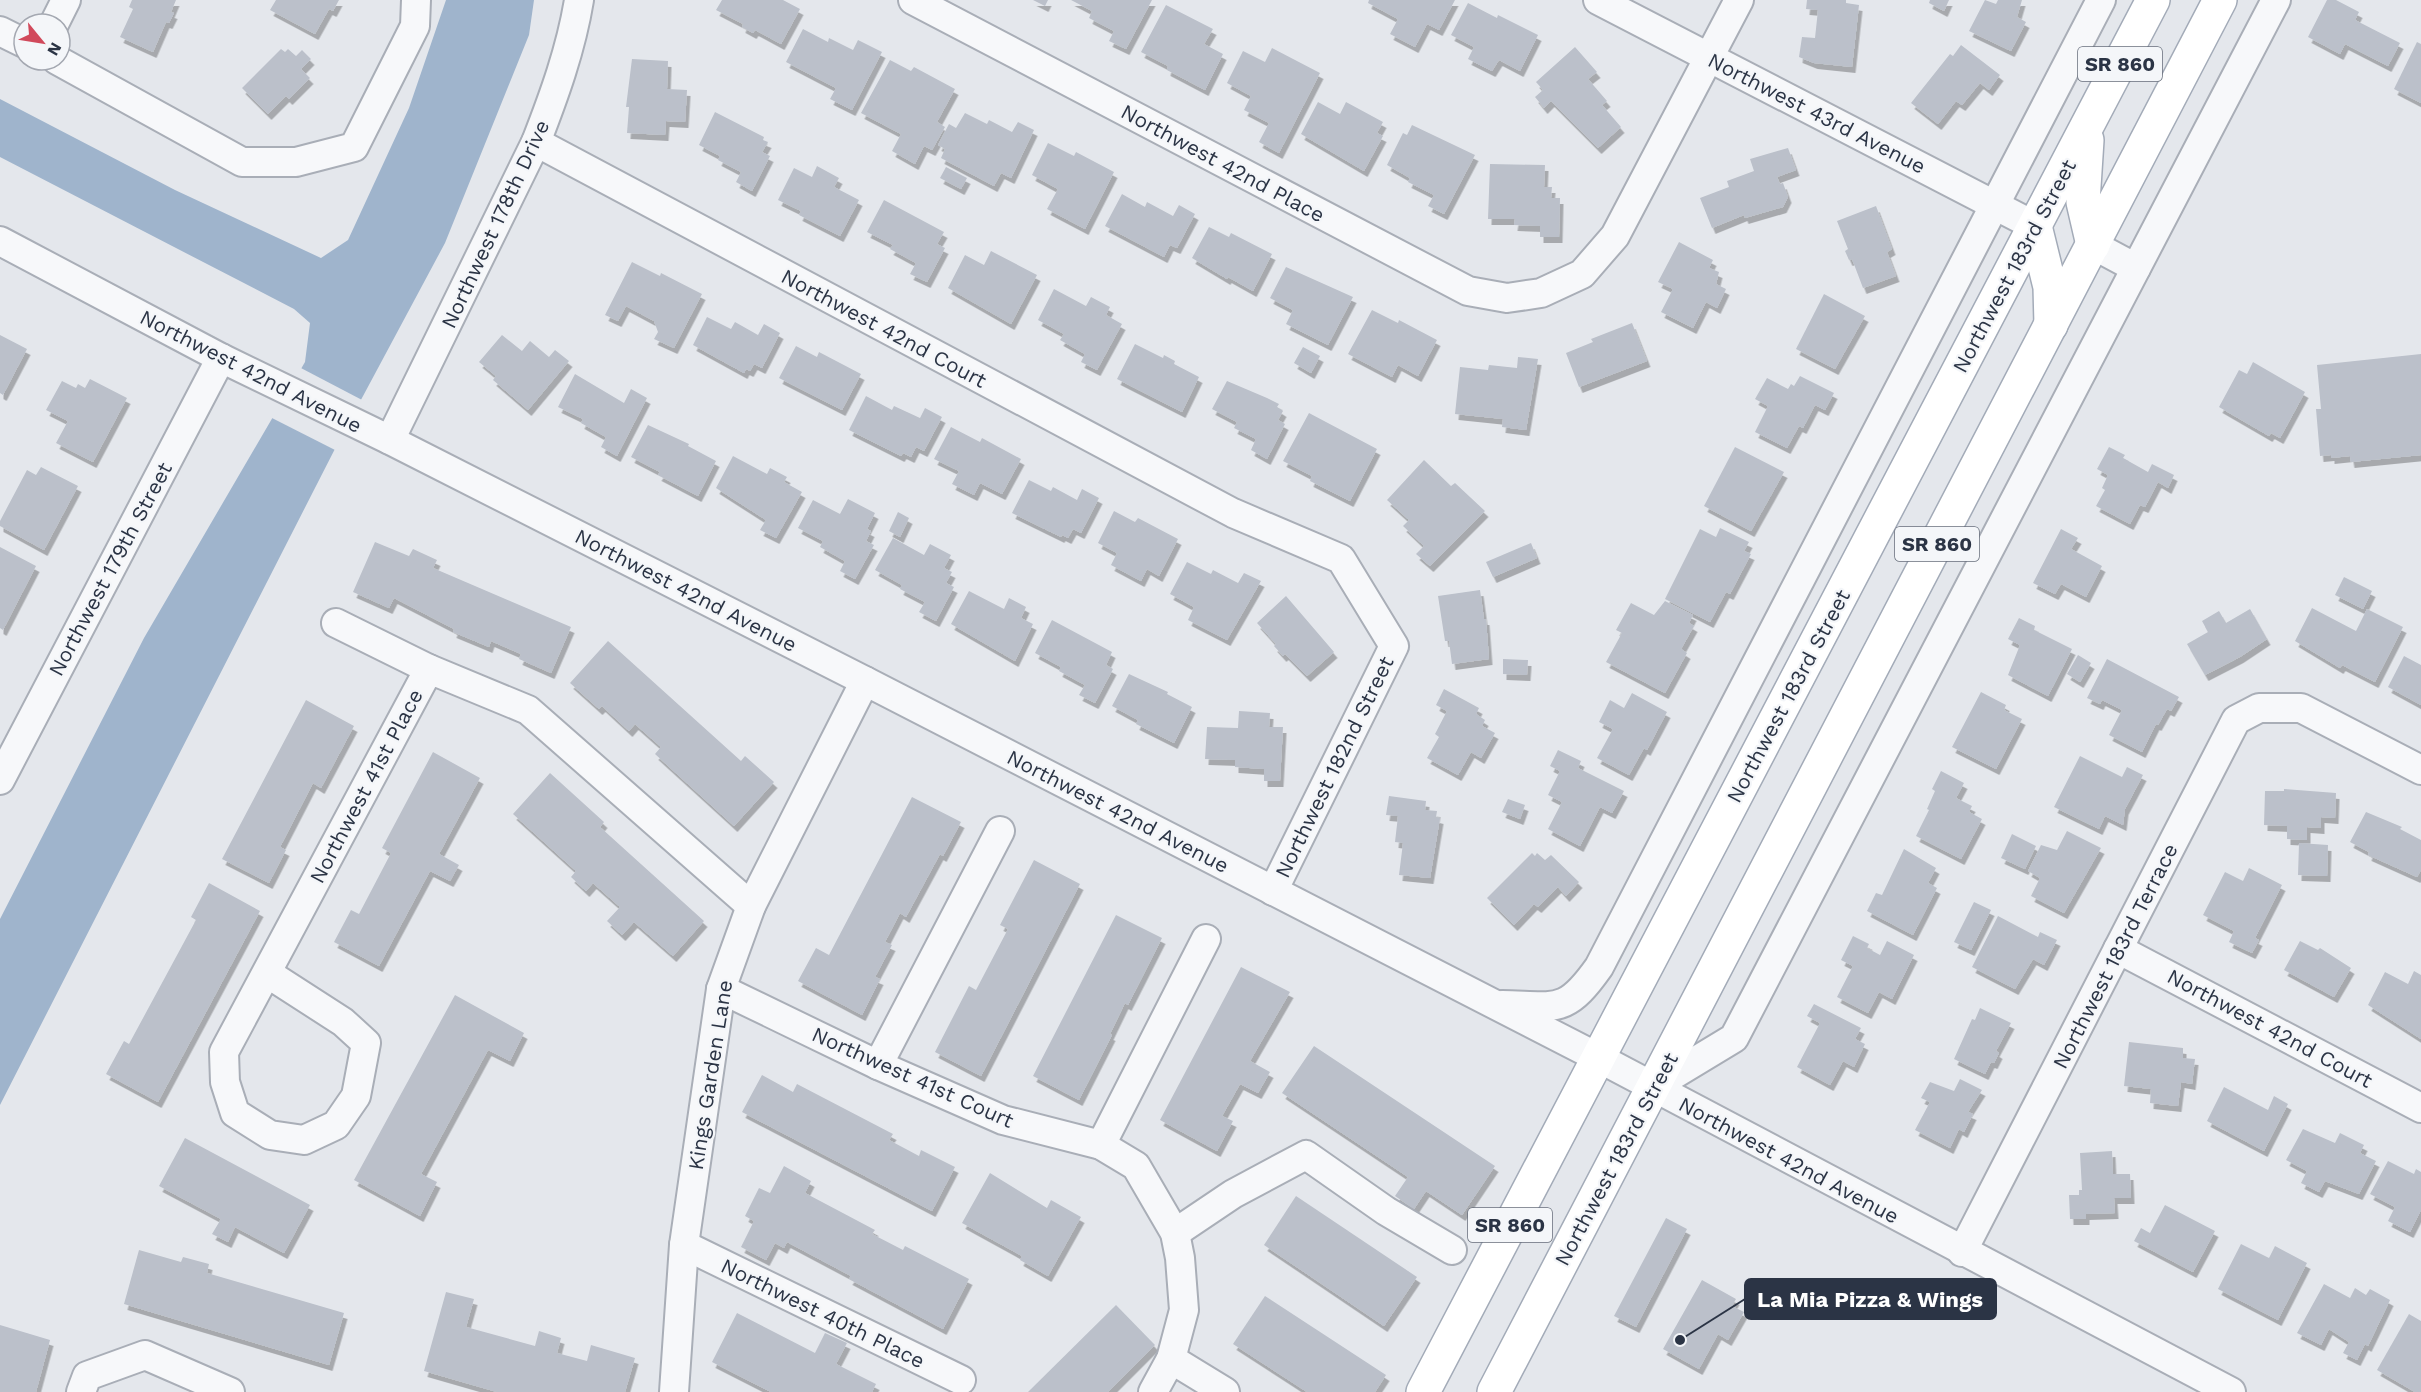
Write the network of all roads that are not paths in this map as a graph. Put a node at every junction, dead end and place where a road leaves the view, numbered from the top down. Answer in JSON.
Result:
{"nodes":[{"id":1,"x":416,"y":0,"type":"edge"},
{"id":2,"x":579,"y":0,"type":"edge"},
{"id":3,"x":913,"y":0,"type":"edge"},
{"id":4,"x":1598,"y":0,"type":"edge"},
{"id":5,"x":1739,"y":0,"type":"edge"},
{"id":6,"x":2101,"y":0,"type":"edge"},
{"id":7,"x":2153,"y":0,"type":"edge"},
{"id":8,"x":2220,"y":0,"type":"edge"},
{"id":9,"x":2276,"y":0,"type":"edge"},
{"id":10,"x":1709,"y":57,"type":"junction"},
{"id":11,"x":72,"y":68,"type":"edge"},
{"id":12,"x":2089,"y":124,"type":"junction"},
{"id":13,"x":536,"y":142,"type":"junction"},
{"id":14,"x":1995,"y":205,"type":"junction"},
{"id":15,"x":2036,"y":226,"type":"junction"},
{"id":16,"x":0,"y":241,"type":"edge"},
{"id":17,"x":2093,"y":245,"type":"junction"},
{"id":18,"x":2136,"y":268,"type":"junction"},
{"id":19,"x":2051,"y":325,"type":"junction"},
{"id":20,"x":221,"y":358,"type":"junction"},
{"id":21,"x":390,"y":440,"type":"junction"},
{"id":22,"x":1233,"y":513,"type":"joint"},
{"id":23,"x":336,"y":623,"type":"dead end"},
{"id":24,"x":429,"y":669,"type":"junction"},
{"id":25,"x":865,"y":681,"type":"junction"},
{"id":26,"x":2421,"y":770,"type":"edge"},
{"id":27,"x":0,"y":780,"type":"edge"},
{"id":28,"x":1000,"y":831,"type":"dead end"},
{"id":29,"x":1274,"y":891,"type":"junction"},
{"id":30,"x":751,"y":906,"type":"junction"},
{"id":31,"x":1206,"y":939,"type":"dead end"},
{"id":32,"x":2118,"y":949,"type":"junction"},
{"id":33,"x":267,"y":973,"type":"junction"},
{"id":34,"x":721,"y":989,"type":"junction"},
{"id":35,"x":1494,"y":1005,"type":"junction"},
{"id":36,"x":1597,"y":1058,"type":"junction"},
{"id":37,"x":878,"y":1065,"type":"junction"},
{"id":38,"x":1653,"y":1087,"type":"junction"},
{"id":39,"x":2421,"y":1108,"type":"edge"},
{"id":40,"x":1101,"y":1145,"type":"junction"},
{"id":41,"x":1175,"y":1233,"type":"junction"},
{"id":42,"x":684,"y":1245,"type":"junction"},
{"id":43,"x":1452,"y":1250,"type":"dead end"},
{"id":44,"x":1962,"y":1252,"type":"junction"},
{"id":45,"x":1171,"y":1359,"type":"junction"},
{"id":46,"x":962,"y":1380,"type":"dead end"},
{"id":47,"x":81,"y":1392,"type":"edge"},
{"id":48,"x":230,"y":1392,"type":"edge"},
{"id":49,"x":674,"y":1392,"type":"edge"},
{"id":50,"x":1153,"y":1392,"type":"edge"},
{"id":51,"x":1225,"y":1392,"type":"edge"},
{"id":52,"x":1423,"y":1392,"type":"edge"},
{"id":53,"x":1494,"y":1392,"type":"edge"},
{"id":54,"x":2231,"y":1392,"type":"edge"}],
"edges":[{"from":1,"to":11,"type":"street"},
{"from":2,"to":13,"type":"street","name":"Northwest 178th Drive"},
{"from":3,"to":10,"type":"street","name":"Northwest 42nd Place"},
{"from":4,"to":10,"type":"street","name":"Northwest 43rd Avenue"},
{"from":5,"to":10,"type":"street"},
{"from":6,"to":14,"type":"street"},
{"from":7,"to":12,"type":"main road","name":"Northwest 183rd Street","number":"SR 860"},
{"from":8,"to":17,"type":"main road","name":"Northwest 183rd Street","number":"SR 860"},
{"from":9,"to":18,"type":"street"},
{"from":10,"to":14,"type":"street","name":"Northwest 43rd Avenue"},
{"from":12,"to":15,"type":"main road","name":"Northwest 183rd Street","number":"SR 860"},
{"from":12,"to":17,"type":"main road"},
{"from":13,"to":21,"type":"street","name":"Northwest 178th Drive"},
{"from":13,"to":22,"type":"street","name":"Northwest 42nd Court"},
{"from":14,"to":15,"type":"street","name":"Northwest 43rd Avenue"},
{"from":14,"to":35,"type":"street"},
{"from":15,"to":19,"type":"main road"},
{"from":15,"to":36,"type":"main road","name":"Northwest 183rd Street","number":"SR 860"},
{"from":16,"to":20,"type":"street","name":"Northwest 42nd Avenue"},
{"from":17,"to":18,"type":"street"},
{"from":17,"to":19,"type":"main road","name":"Northwest 183rd Street","number":"SR 860"},
{"from":18,"to":38,"type":"street"},
{"from":19,"to":38,"type":"main road","name":"Northwest 183rd Street","number":"SR 860"},
{"from":20,"to":21,"type":"street","name":"Northwest 42nd Avenue"},
{"from":20,"to":27,"type":"street","name":"Northwest 179th Street"},
{"from":21,"to":25,"type":"street","name":"Northwest 42nd Avenue"},
{"from":22,"to":29,"type":"street","name":"Northwest 182nd Street"},
{"from":23,"to":24,"type":"street"},
{"from":24,"to":30,"type":"street","name":"Northwest 41st Place"},
{"from":24,"to":33,"type":"street","name":"Northwest 41st Place"},
{"from":25,"to":29,"type":"street","name":"Northwest 42nd Avenue"},
{"from":25,"to":30,"type":"street","name":"Kings Garden Lane"},
{"from":26,"to":32,"type":"street","name":"Northwest 183rd Terrace"},
{"from":28,"to":37,"type":"street"},
{"from":29,"to":35,"type":"street","name":"Northwest 42nd Avenue"},
{"from":30,"to":34,"type":"street","name":"Kings Garden Lane"},
{"from":31,"to":40,"type":"street"},
{"from":32,"to":39,"type":"street","name":"Northwest 42nd Court"},
{"from":32,"to":44,"type":"street","name":"Northwest 183rd Terrace"},
{"from":33,"to":33,"type":"street","name":"Northwest 41st Place"},
{"from":34,"to":37,"type":"street","name":"Northwest 41st Court"},
{"from":34,"to":42,"type":"street","name":"Kings Garden Lane"},
{"from":35,"to":36,"type":"street","name":"Northwest 42nd Avenue"},
{"from":36,"to":38,"type":"street","name":"Northwest 42nd Avenue"},
{"from":36,"to":52,"type":"main road","name":"Northwest 183rd Street","number":"SR 860"},
{"from":37,"to":40,"type":"street","name":"Northwest 41st Court"},
{"from":38,"to":44,"type":"street","name":"Northwest 42nd Avenue"},
{"from":38,"to":53,"type":"main road","name":"Northwest 183rd Street","number":"SR 860"},
{"from":40,"to":41,"type":"street","name":"Northwest 41st Court"},
{"from":41,"to":43,"type":"street"},
{"from":41,"to":45,"type":"street","name":"Northwest 41st Court"},
{"from":42,"to":46,"type":"street","name":"Northwest 40th Place"},
{"from":42,"to":49,"type":"street","name":"Kings Garden Lane"},
{"from":44,"to":54,"type":"street","name":"Northwest 42nd Avenue"},
{"from":45,"to":50,"type":"street","name":"Northwest 41st Court"},
{"from":45,"to":51,"type":"street"},
{"from":47,"to":48,"type":"street"}]}
